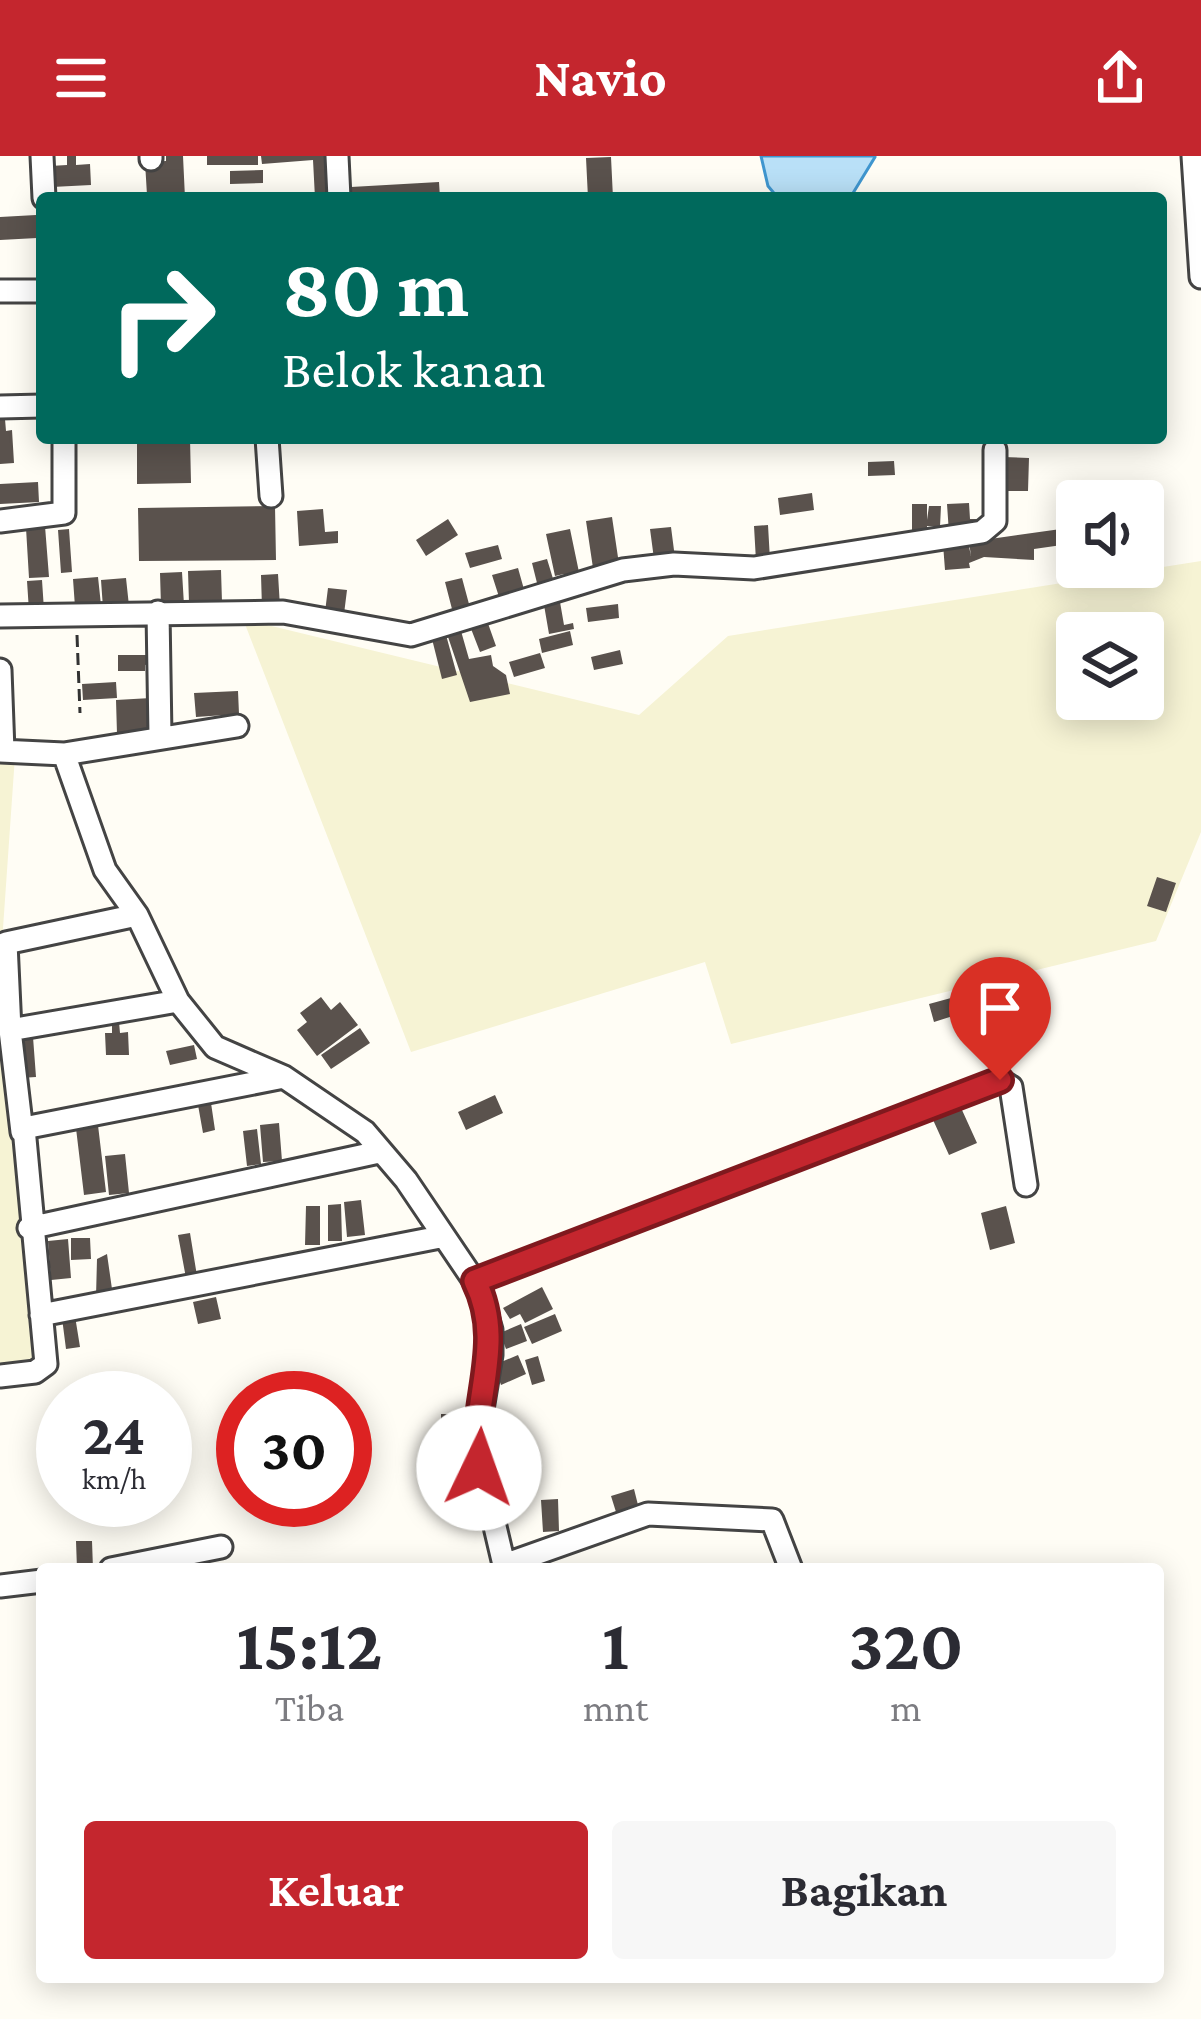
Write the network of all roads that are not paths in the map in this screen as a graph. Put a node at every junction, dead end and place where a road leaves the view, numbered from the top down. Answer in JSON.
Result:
{"nodes":[{"id":1,"x":42,"y":156,"type":"edge"},
{"id":2,"x":337,"y":156,"type":"edge"},
{"id":3,"x":1193,"y":156,"type":"edge"},
{"id":4,"x":44,"y":192,"type":"edge"},
{"id":5,"x":339,"y":192,"type":"edge"},
{"id":6,"x":1201,"y":277,"type":"edge"},
{"id":7,"x":0,"y":291,"type":"edge"},
{"id":8,"x":36,"y":291,"type":"edge"},
{"id":9,"x":36,"y":406,"type":"edge"},
{"id":10,"x":0,"y":407,"type":"edge"},
{"id":11,"x":64,"y":444,"type":"edge"},
{"id":12,"x":267,"y":444,"type":"edge"},
{"id":13,"x":995,"y":450,"type":"dead end"},
{"id":14,"x":271,"y":496,"type":"dead end"},
{"id":15,"x":0,"y":521,"type":"edge"},
{"id":16,"x":158,"y":613,"type":"junction"},
{"id":17,"x":0,"y":616,"type":"edge"},
{"id":18,"x":0,"y":670,"type":"edge"},
{"id":19,"x":237,"y":726,"type":"dead end"},
{"id":20,"x":160,"y":736,"type":"junction"},
{"id":21,"x":1,"y":751,"type":"edge"},
{"id":22,"x":64,"y":754,"type":"junction"},
{"id":23,"x":137,"y":915,"type":"junction"},
{"id":24,"x":178,"y":1000,"type":"junction"},
{"id":25,"x":10,"y":1030,"type":"junction"},
{"id":26,"x":284,"y":1077,"type":"junction"},
{"id":27,"x":22,"y":1132,"type":"junction"},
{"id":28,"x":379,"y":1152,"type":"junction"},
{"id":29,"x":1026,"y":1185,"type":"dead end"},
{"id":30,"x":29,"y":1228,"type":"junction"},
{"id":31,"x":440,"y":1237,"type":"junction"},
{"id":32,"x":475,"y":1281,"type":"junction"},
{"id":33,"x":41,"y":1315,"type":"junction"},
{"id":34,"x":0,"y":1376,"type":"edge"},
{"id":35,"x":221,"y":1547,"type":"dead end"},
{"id":36,"x":141,"y":1563,"type":"edge"},
{"id":37,"x":504,"y":1563,"type":"edge"},
{"id":38,"x":516,"y":1563,"type":"edge"},
{"id":39,"x":789,"y":1563,"type":"edge"},
{"id":40,"x":36,"y":1581,"type":"edge"},
{"id":41,"x":0,"y":1586,"type":"edge"}],
"edges":[{"from":1,"to":4,"type":"street"},
{"from":2,"to":5,"type":"street"},
{"from":3,"to":6,"type":"street"},
{"from":7,"to":8,"type":"street"},
{"from":9,"to":10,"type":"street"},
{"from":11,"to":15,"type":"street"},
{"from":12,"to":14,"type":"street"},
{"from":13,"to":16,"type":"street"},
{"from":16,"to":17,"type":"street"},
{"from":16,"to":20,"type":"street"},
{"from":18,"to":21,"type":"street"},
{"from":19,"to":20,"type":"street"},
{"from":20,"to":22,"type":"street"},
{"from":21,"to":22,"type":"street"},
{"from":22,"to":23,"type":"street"},
{"from":23,"to":24,"type":"street"},
{"from":23,"to":25,"type":"street"},
{"from":24,"to":25,"type":"street"},
{"from":24,"to":26,"type":"street"},
{"from":25,"to":27,"type":"street"},
{"from":26,"to":27,"type":"street"},
{"from":26,"to":28,"type":"street"},
{"from":27,"to":30,"type":"street"},
{"from":28,"to":30,"type":"street"},
{"from":28,"to":31,"type":"street"},
{"from":29,"to":32,"type":"street"},
{"from":30,"to":33,"type":"street"},
{"from":31,"to":32,"type":"street"},
{"from":31,"to":33,"type":"street"},
{"from":32,"to":37,"type":"street"},
{"from":33,"to":34,"type":"street"},
{"from":35,"to":36,"type":"street"},
{"from":38,"to":39,"type":"street"},
{"from":40,"to":41,"type":"street"}]}
